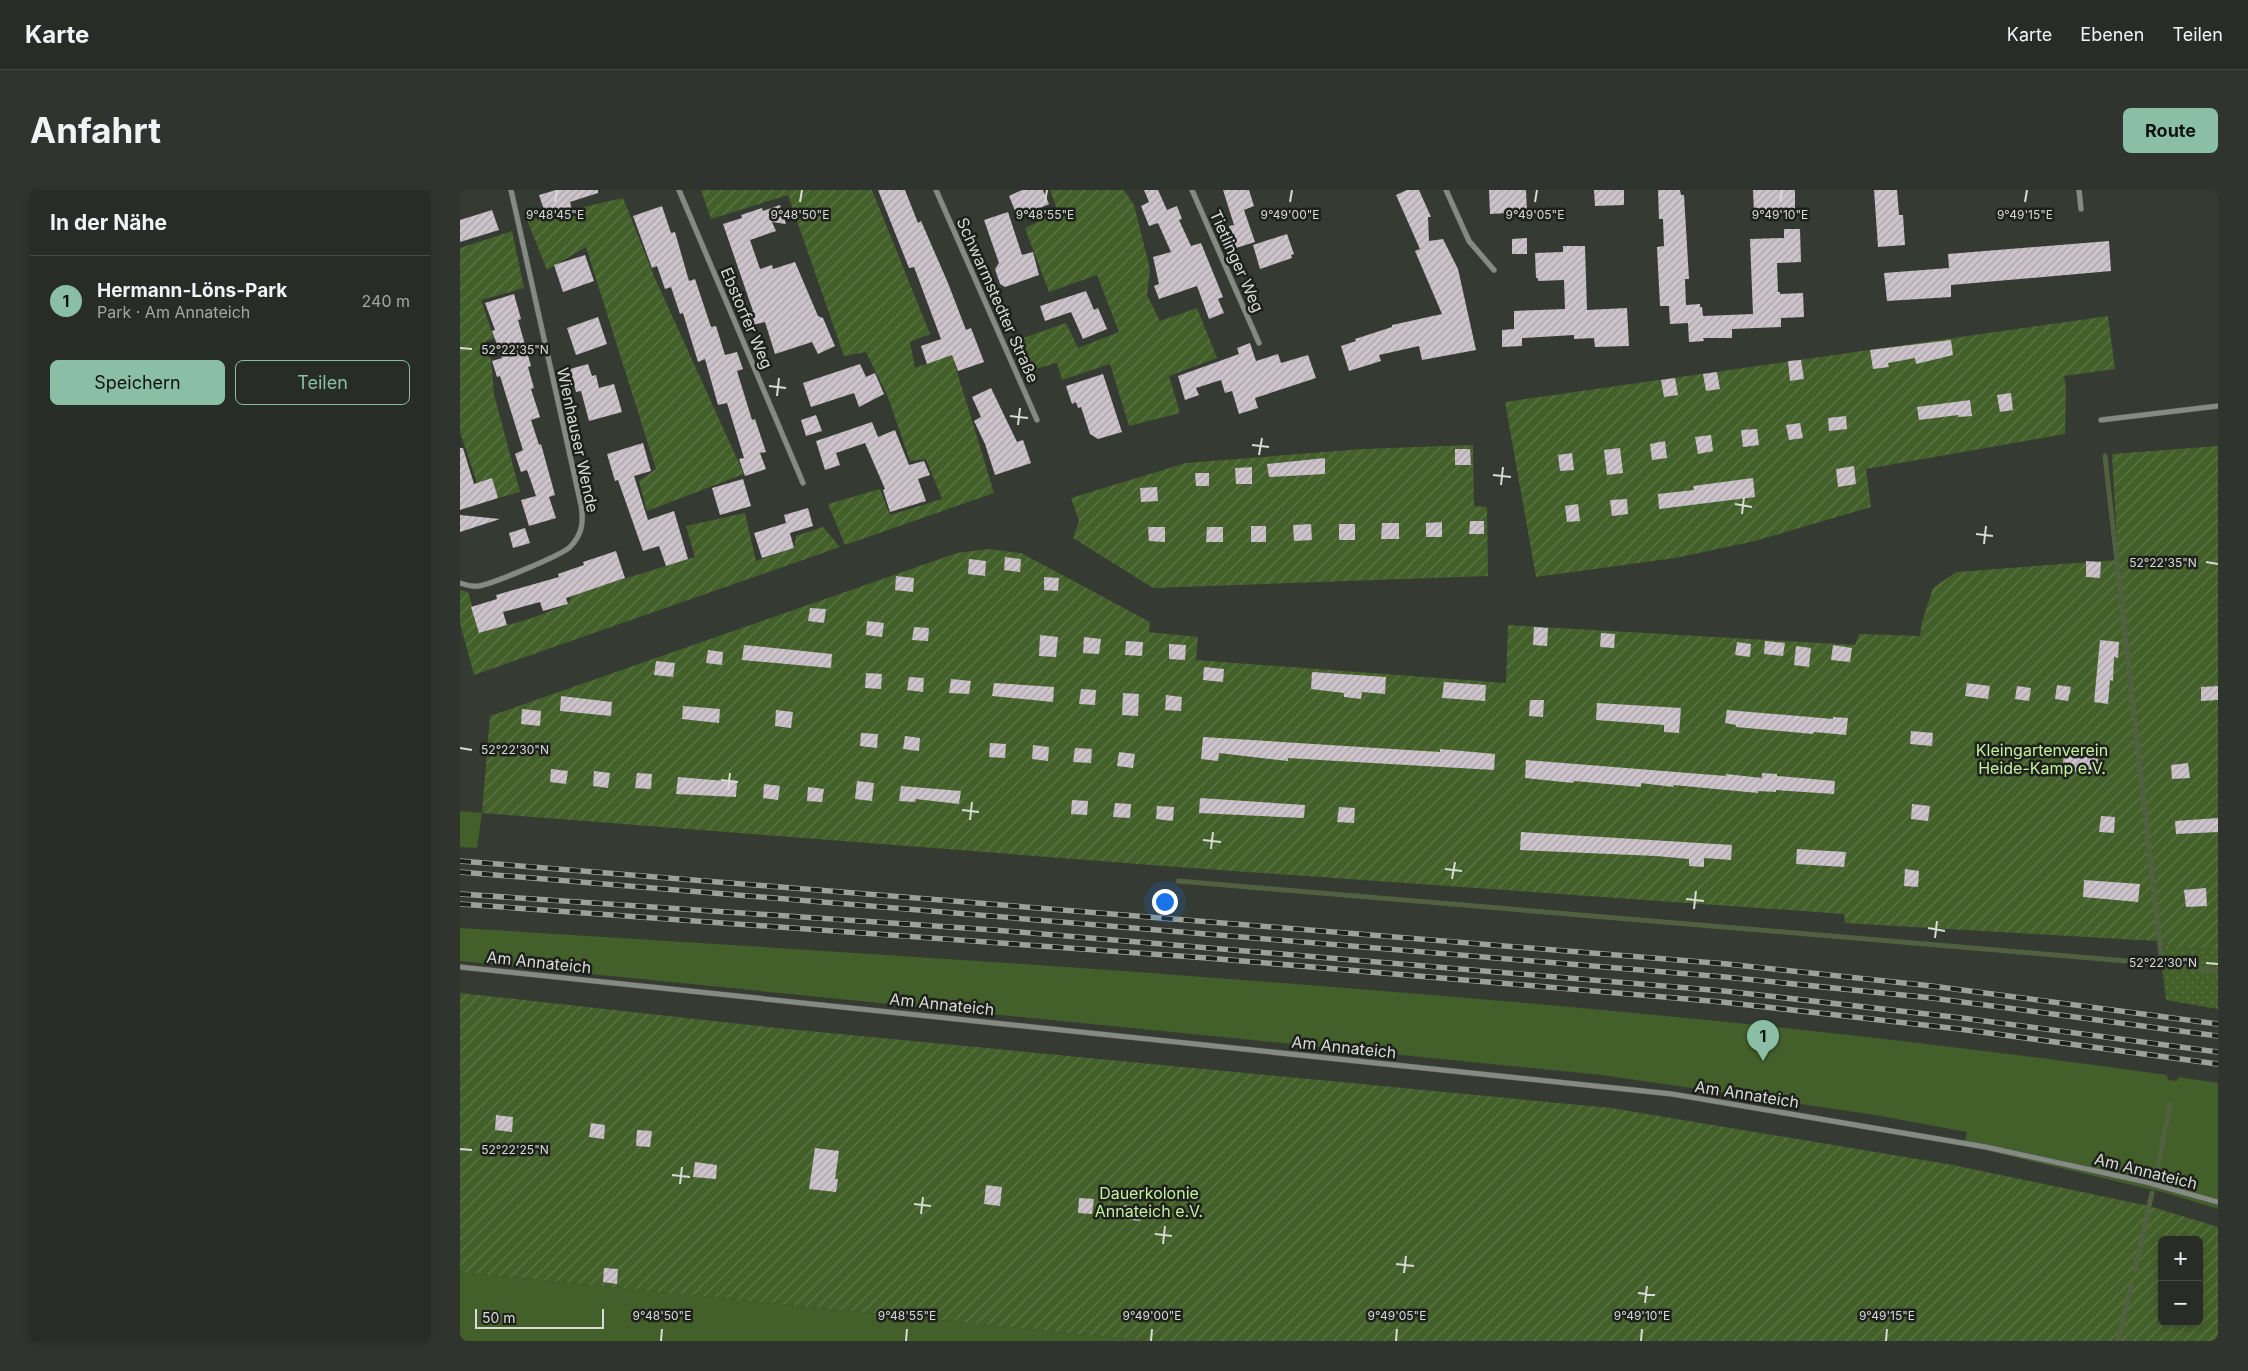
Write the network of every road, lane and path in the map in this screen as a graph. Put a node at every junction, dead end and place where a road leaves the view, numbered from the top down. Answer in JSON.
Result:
{"nodes":[{"id":1,"x":511,"y":190,"type":"edge"},
{"id":2,"x":679,"y":190,"type":"edge"},
{"id":3,"x":936,"y":190,"type":"edge"},
{"id":4,"x":1192,"y":190,"type":"edge"},
{"id":5,"x":1446,"y":190,"type":"edge"},
{"id":6,"x":2080,"y":190,"type":"edge"},
{"id":7,"x":2081,"y":209,"type":"dead end"},
{"id":8,"x":1494,"y":270,"type":"dead end"},
{"id":9,"x":1259,"y":343,"type":"dead end"},
{"id":10,"x":2218,"y":406,"type":"edge"},
{"id":11,"x":1037,"y":420,"type":"dead end"},
{"id":12,"x":2100,"y":420,"type":"dead end"},
{"id":13,"x":803,"y":483,"type":"dead end"},
{"id":14,"x":460,"y":583,"type":"edge"},
{"id":15,"x":460,"y":967,"type":"edge"},
{"id":16,"x":2218,"y":1202,"type":"edge"}],
"edges":[{"from":1,"to":14,"type":"street","name":"Wienhauser Wende"},
{"from":2,"to":13,"type":"street","name":"Ebstorfer Weg"},
{"from":3,"to":11,"type":"street","name":"Schwarmstedter Straße"},
{"from":4,"to":9,"type":"street","name":"Tietlinger Weg"},
{"from":5,"to":8,"type":"street"},
{"from":6,"to":7,"type":"street"},
{"from":10,"to":12,"type":"street"},
{"from":15,"to":16,"type":"street","name":"Am Annateich"}]}
